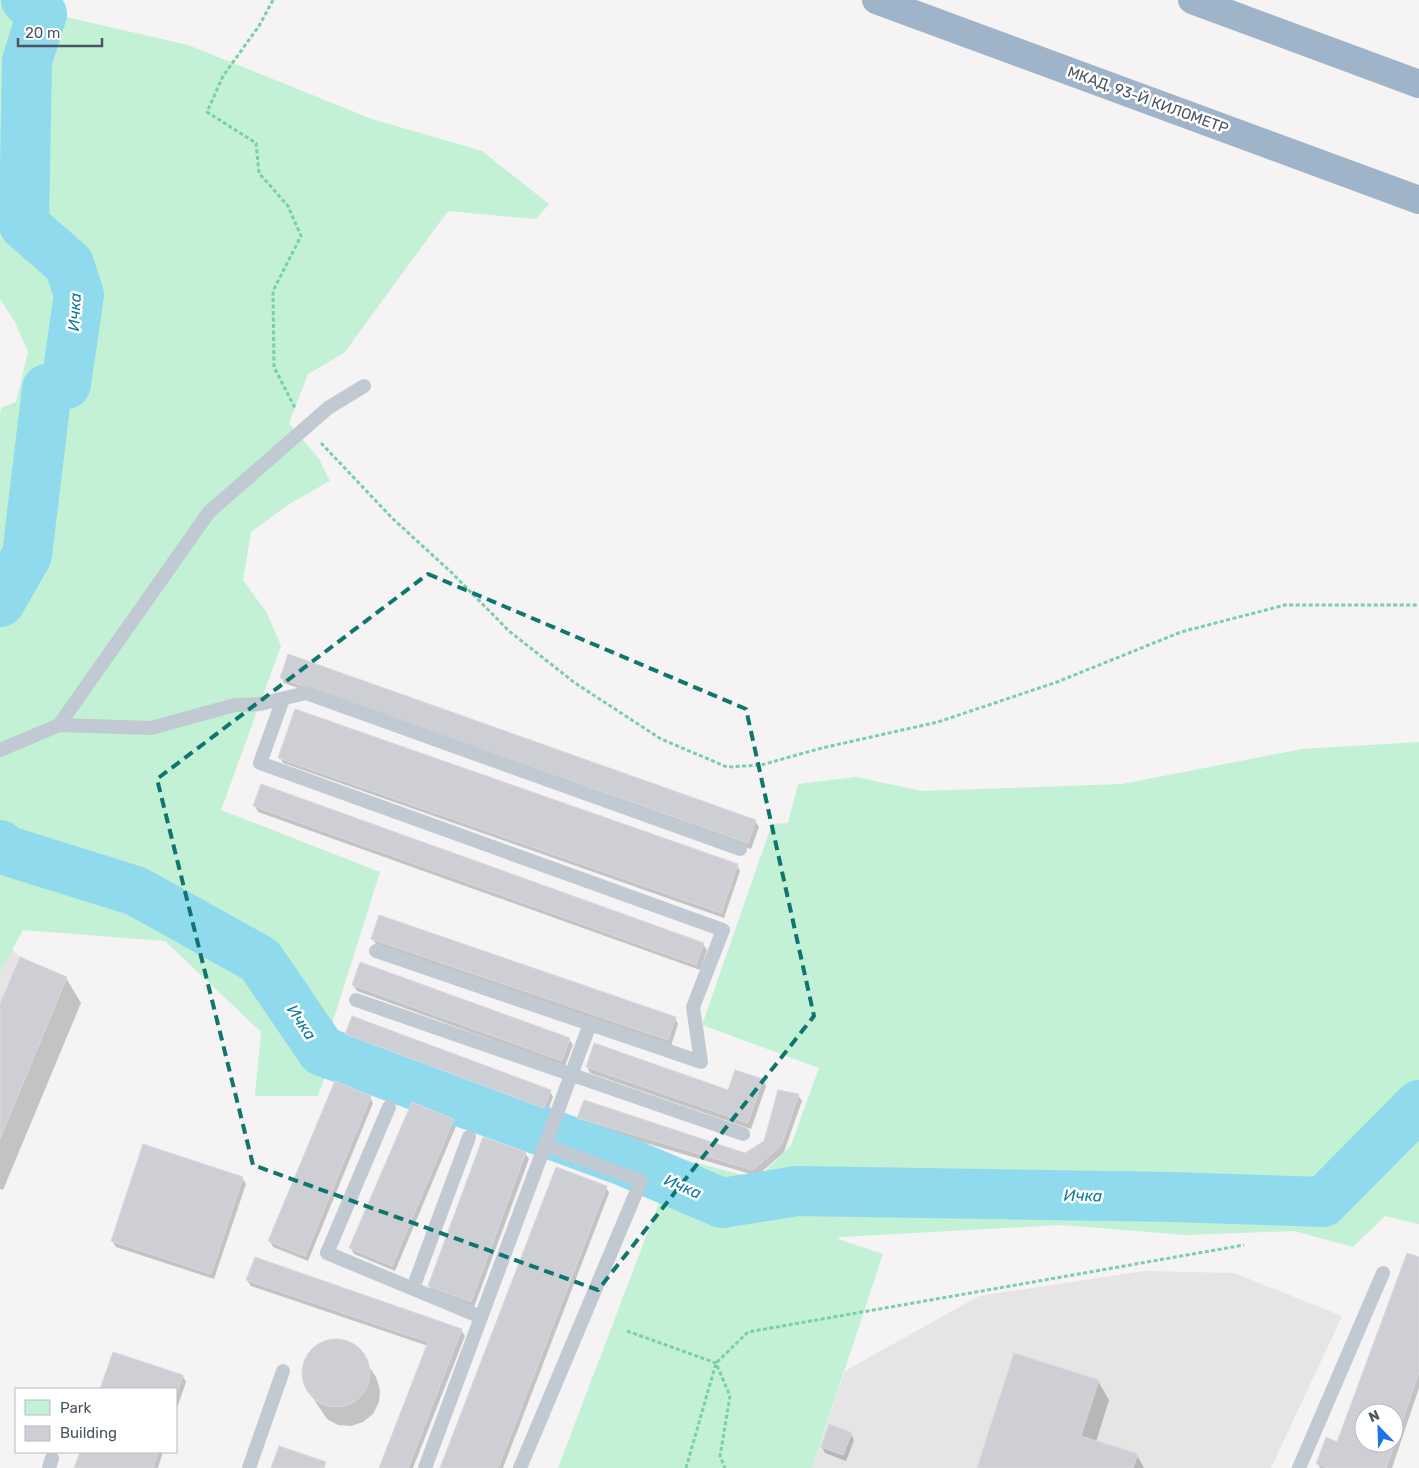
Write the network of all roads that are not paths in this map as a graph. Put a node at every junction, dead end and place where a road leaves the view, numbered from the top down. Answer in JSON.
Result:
{"nodes":[{"id":1,"x":876,"y":0,"type":"edge"},
{"id":2,"x":1192,"y":0,"type":"edge"},
{"id":3,"x":1419,"y":84,"type":"edge"},
{"id":4,"x":1419,"y":200,"type":"edge"},
{"id":5,"x":364,"y":386,"type":"dead end"},
{"id":6,"x":283,"y":699,"type":"junction"},
{"id":7,"x":59,"y":725,"type":"junction"},
{"id":8,"x":0,"y":750,"type":"edge"},
{"id":9,"x":740,"y":849,"type":"dead end"},
{"id":10,"x":376,"y":951,"type":"dead end"},
{"id":11,"x":356,"y":1000,"type":"dead end"},
{"id":12,"x":590,"y":1024,"type":"junction"},
{"id":13,"x":571,"y":1076,"type":"junction"},
{"id":14,"x":389,"y":1107,"type":"dead end"},
{"id":15,"x":743,"y":1134,"type":"dead end"},
{"id":16,"x":469,"y":1137,"type":"dead end"},
{"id":17,"x":545,"y":1145,"type":"junction"},
{"id":18,"x":1383,"y":1272,"type":"dead end"},
{"id":19,"x":413,"y":1288,"type":"junction"},
{"id":20,"x":481,"y":1316,"type":"junction"},
{"id":21,"x":282,"y":1370,"type":"dead end"},
{"id":22,"x":249,"y":1468,"type":"edge"},
{"id":23,"x":425,"y":1468,"type":"edge"},
{"id":24,"x":520,"y":1468,"type":"edge"},
{"id":25,"x":1299,"y":1468,"type":"edge"}],
"edges":[{"from":1,"to":4,"type":"highway","name":"МКАД, 93-Й КИЛОМЕТР"},
{"from":2,"to":3,"type":"highway"},
{"from":5,"to":7,"type":"lane"},
{"from":6,"to":7,"type":"lane"},
{"from":6,"to":9,"type":"lane"},
{"from":6,"to":12,"type":"lane"},
{"from":7,"to":8,"type":"lane"},
{"from":10,"to":12,"type":"lane"},
{"from":11,"to":13,"type":"lane"},
{"from":12,"to":13,"type":"lane"},
{"from":13,"to":15,"type":"lane"},
{"from":13,"to":17,"type":"lane"},
{"from":14,"to":19,"type":"lane"},
{"from":16,"to":19,"type":"lane"},
{"from":17,"to":20,"type":"lane"},
{"from":17,"to":24,"type":"lane"},
{"from":18,"to":25,"type":"lane"},
{"from":19,"to":20,"type":"lane"},
{"from":20,"to":23,"type":"lane"},
{"from":21,"to":22,"type":"lane"}]}
